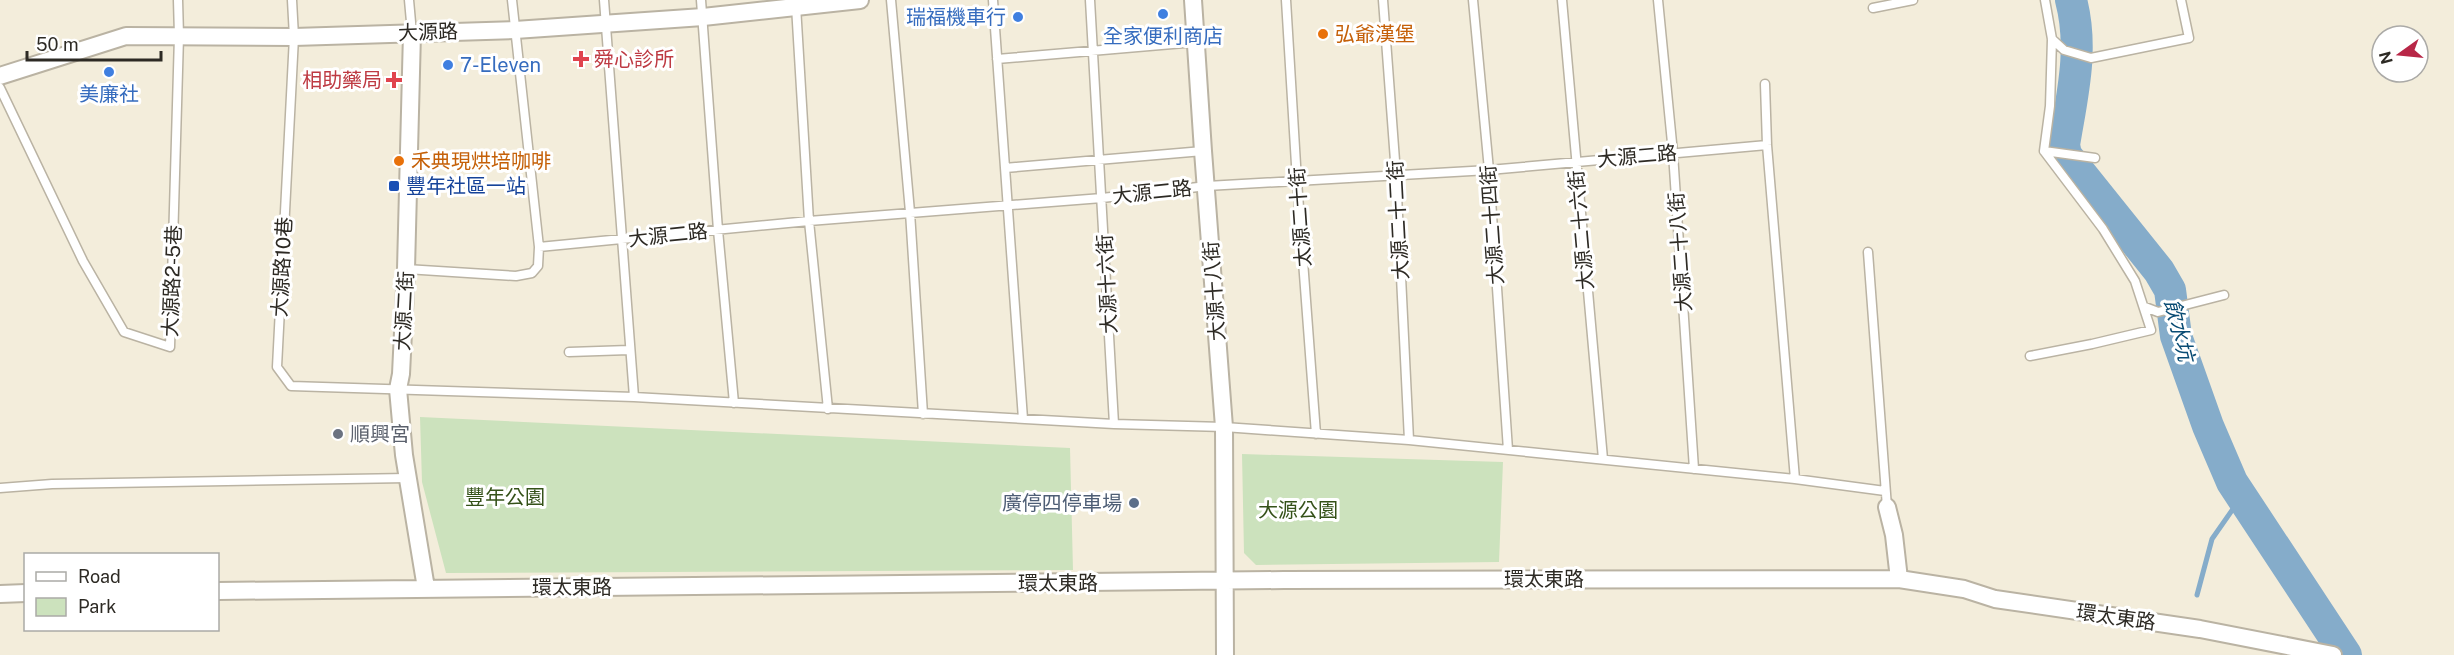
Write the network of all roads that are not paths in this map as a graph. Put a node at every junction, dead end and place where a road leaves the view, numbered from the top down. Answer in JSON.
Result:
{"nodes":[{"id":1,"x":178,"y":0,"type":"edge"},
{"id":2,"x":292,"y":0,"type":"edge"},
{"id":3,"x":409,"y":0,"type":"edge"},
{"id":4,"x":512,"y":0,"type":"edge"},
{"id":5,"x":604,"y":0,"type":"edge"},
{"id":6,"x":860,"y":0,"type":"edge"},
{"id":7,"x":891,"y":0,"type":"edge"},
{"id":8,"x":993,"y":0,"type":"edge"},
{"id":9,"x":1090,"y":0,"type":"edge"},
{"id":10,"x":1193,"y":0,"type":"edge"},
{"id":11,"x":1286,"y":0,"type":"edge"},
{"id":12,"x":1383,"y":0,"type":"edge"},
{"id":13,"x":1473,"y":0,"type":"edge"},
{"id":14,"x":1562,"y":0,"type":"edge"},
{"id":15,"x":1658,"y":0,"type":"edge"},
{"id":16,"x":1913,"y":0,"type":"edge"},
{"id":17,"x":2045,"y":0,"type":"edge"},
{"id":18,"x":2181,"y":0,"type":"edge"},
{"id":19,"x":796,"y":4,"type":"edge"},
{"id":20,"x":702,"y":8,"type":"edge"},
{"id":21,"x":1873,"y":8,"type":"dead end"},
{"id":22,"x":606,"y":22,"type":"junction"},
{"id":23,"x":515,"y":30,"type":"junction"},
{"id":24,"x":412,"y":33,"type":"junction"},
{"id":25,"x":179,"y":36,"type":"junction"},
{"id":26,"x":294,"y":37,"type":"junction"},
{"id":27,"x":2052,"y":39,"type":"junction"},
{"id":28,"x":1196,"y":42,"type":"junction"},
{"id":29,"x":1092,"y":51,"type":"junction"},
{"id":30,"x":998,"y":59,"type":"junction"},
{"id":31,"x":0,"y":76,"type":"edge"},
{"id":32,"x":1765,"y":84,"type":"dead end"},
{"id":33,"x":0,"y":87,"type":"edge"},
{"id":34,"x":1767,"y":145,"type":"junction"},
{"id":35,"x":1203,"y":151,"type":"junction"},
{"id":36,"x":2044,"y":151,"type":"junction"},
{"id":37,"x":1673,"y":153,"type":"junction"},
{"id":38,"x":2095,"y":158,"type":"dead end"},
{"id":39,"x":1098,"y":161,"type":"junction"},
{"id":40,"x":1575,"y":162,"type":"junction"},
{"id":41,"x":1005,"y":168,"type":"junction"},
{"id":42,"x":1489,"y":170,"type":"junction"},
{"id":43,"x":1396,"y":174,"type":"junction"},
{"id":44,"x":1297,"y":181,"type":"junction"},
{"id":45,"x":1207,"y":186,"type":"junction"},
{"id":46,"x":1102,"y":198,"type":"junction"},
{"id":47,"x":1008,"y":204,"type":"junction"},
{"id":48,"x":910,"y":212,"type":"junction"},
{"id":49,"x":809,"y":221,"type":"junction"},
{"id":50,"x":718,"y":230,"type":"junction"},
{"id":51,"x":621,"y":240,"type":"junction"},
{"id":52,"x":539,"y":247,"type":"junction"},
{"id":53,"x":1868,"y":252,"type":"dead end"},
{"id":54,"x":406,"y":269,"type":"junction"},
{"id":55,"x":2224,"y":295,"type":"dead end"},
{"id":56,"x":2145,"y":307,"type":"junction"},
{"id":57,"x":629,"y":350,"type":"junction"},
{"id":58,"x":569,"y":352,"type":"dead end"},
{"id":59,"x":2030,"y":356,"type":"dead end"},
{"id":60,"x":398,"y":389,"type":"junction"},
{"id":61,"x":634,"y":397,"type":"junction"},
{"id":62,"x":734,"y":403,"type":"junction"},
{"id":63,"x":828,"y":409,"type":"junction"},
{"id":64,"x":923,"y":414,"type":"junction"},
{"id":65,"x":1023,"y":419,"type":"junction"},
{"id":66,"x":1114,"y":424,"type":"junction"},
{"id":67,"x":1224,"y":427,"type":"junction"},
{"id":68,"x":1316,"y":434,"type":"junction"},
{"id":69,"x":1409,"y":440,"type":"junction"},
{"id":70,"x":1508,"y":450,"type":"junction"},
{"id":71,"x":1603,"y":459,"type":"junction"},
{"id":72,"x":1694,"y":469,"type":"junction"},
{"id":73,"x":408,"y":478,"type":"junction"},
{"id":74,"x":1795,"y":479,"type":"junction"},
{"id":75,"x":0,"y":488,"type":"edge"},
{"id":76,"x":1886,"y":499,"type":"junction"},
{"id":77,"x":1899,"y":579,"type":"junction"},
{"id":78,"x":1224,"y":582,"type":"junction"},
{"id":79,"x":426,"y":588,"type":"junction"},
{"id":80,"x":219,"y":591,"type":"edge"},
{"id":81,"x":24,"y":593,"type":"edge"},
{"id":82,"x":0,"y":594,"type":"edge"},
{"id":83,"x":2329,"y":654,"type":"edge"},
{"id":84,"x":1225,"y":655,"type":"edge"}],
"edges":[{"from":1,"to":25,"type":"lane"},
{"from":2,"to":26,"type":"lane"},
{"from":3,"to":24,"type":"lane"},
{"from":4,"to":23,"type":"lane"},
{"from":5,"to":22,"type":"lane"},
{"from":6,"to":19,"type":"street","name":"大源路"},
{"from":7,"to":48,"type":"lane"},
{"from":8,"to":30,"type":"lane"},
{"from":9,"to":29,"type":"lane","name":"大源十六街"},
{"from":10,"to":28,"type":"street","name":"大源十八街"},
{"from":11,"to":44,"type":"lane","name":"太源二十街"},
{"from":12,"to":43,"type":"lane","name":"大源二十二街"},
{"from":13,"to":42,"type":"lane","name":"大源二十四街"},
{"from":14,"to":40,"type":"lane","name":"大源二十六街"},
{"from":15,"to":37,"type":"lane","name":"大源二十八街"},
{"from":16,"to":21,"type":"lane"},
{"from":17,"to":27,"type":"lane"},
{"from":18,"to":27,"type":"lane"},
{"from":19,"to":20,"type":"street","name":"大源路"},
{"from":19,"to":49,"type":"lane"},
{"from":20,"to":22,"type":"street","name":"大源路"},
{"from":20,"to":50,"type":"lane"},
{"from":22,"to":23,"type":"street","name":"大源路"},
{"from":22,"to":51,"type":"lane"},
{"from":23,"to":24,"type":"street","name":"大源路"},
{"from":23,"to":52,"type":"lane"},
{"from":24,"to":26,"type":"street","name":"大源路"},
{"from":24,"to":54,"type":"street","name":"大源二街"},
{"from":25,"to":26,"type":"street","name":"大源路"},
{"from":25,"to":31,"type":"street","name":"大源路"},
{"from":25,"to":33,"type":"lane","name":"大源路2-5巷"},
{"from":26,"to":60,"type":"lane","name":"大源路10巷"},
{"from":27,"to":36,"type":"lane"},
{"from":28,"to":29,"type":"lane"},
{"from":28,"to":35,"type":"street","name":"大源十八街"},
{"from":29,"to":30,"type":"lane"},
{"from":29,"to":39,"type":"lane","name":"大源十六街"},
{"from":30,"to":41,"type":"lane"},
{"from":32,"to":34,"type":"lane"},
{"from":34,"to":37,"type":"lane","name":"大源二路"},
{"from":34,"to":74,"type":"lane"},
{"from":35,"to":39,"type":"lane"},
{"from":35,"to":45,"type":"street","name":"大源十八街"},
{"from":36,"to":38,"type":"lane"},
{"from":36,"to":56,"type":"lane"},
{"from":37,"to":40,"type":"lane","name":"大源二路"},
{"from":37,"to":72,"type":"lane","name":"大源二十八街"},
{"from":39,"to":41,"type":"lane"},
{"from":39,"to":46,"type":"lane","name":"大源十六街"},
{"from":40,"to":42,"type":"lane","name":"大源二路"},
{"from":40,"to":71,"type":"lane","name":"大源二十六街"},
{"from":41,"to":47,"type":"lane"},
{"from":42,"to":43,"type":"lane","name":"大源二路"},
{"from":42,"to":70,"type":"lane","name":"大源二十四街"},
{"from":43,"to":44,"type":"lane","name":"大源二路"},
{"from":43,"to":69,"type":"lane","name":"大源二十二街"},
{"from":44,"to":45,"type":"lane","name":"大源二路"},
{"from":44,"to":68,"type":"lane","name":"太源二十街"},
{"from":45,"to":46,"type":"lane","name":"大源二路"},
{"from":45,"to":67,"type":"street","name":"大源十八街"},
{"from":46,"to":47,"type":"lane","name":"大源二路"},
{"from":46,"to":66,"type":"lane","name":"大源十六街"},
{"from":47,"to":48,"type":"lane","name":"大源二路"},
{"from":47,"to":65,"type":"lane"},
{"from":48,"to":49,"type":"lane","name":"大源二路"},
{"from":48,"to":64,"type":"lane"},
{"from":49,"to":50,"type":"lane","name":"大源二路"},
{"from":49,"to":63,"type":"lane"},
{"from":50,"to":51,"type":"lane","name":"大源二路"},
{"from":50,"to":62,"type":"lane"},
{"from":51,"to":52,"type":"lane","name":"大源二路"},
{"from":51,"to":57,"type":"lane"},
{"from":52,"to":54,"type":"lane"},
{"from":53,"to":76,"type":"lane"},
{"from":54,"to":60,"type":"street","name":"大源二街"},
{"from":55,"to":56,"type":"lane"},
{"from":56,"to":59,"type":"lane"},
{"from":57,"to":58,"type":"lane"},
{"from":57,"to":61,"type":"lane"},
{"from":60,"to":61,"type":"lane"},
{"from":60,"to":73,"type":"street","name":"大源二街"},
{"from":61,"to":62,"type":"lane"},
{"from":62,"to":63,"type":"lane"},
{"from":63,"to":64,"type":"lane"},
{"from":64,"to":65,"type":"lane"},
{"from":65,"to":66,"type":"lane"},
{"from":66,"to":67,"type":"lane"},
{"from":67,"to":68,"type":"lane"},
{"from":67,"to":78,"type":"street","name":"大源十八街"},
{"from":68,"to":69,"type":"lane"},
{"from":69,"to":70,"type":"lane"},
{"from":70,"to":71,"type":"lane"},
{"from":71,"to":72,"type":"lane"},
{"from":72,"to":74,"type":"lane"},
{"from":73,"to":75,"type":"lane"},
{"from":73,"to":79,"type":"street","name":"大源二街"},
{"from":74,"to":76,"type":"lane"},
{"from":76,"to":77,"type":"street"},
{"from":77,"to":78,"type":"street","name":"環太東路"},
{"from":77,"to":83,"type":"street","name":"環太東路"},
{"from":78,"to":79,"type":"street","name":"環太東路"},
{"from":78,"to":84,"type":"street","name":"大源十八街"},
{"from":79,"to":80,"type":"street","name":"環太東路"},
{"from":81,"to":82,"type":"street"}]}
